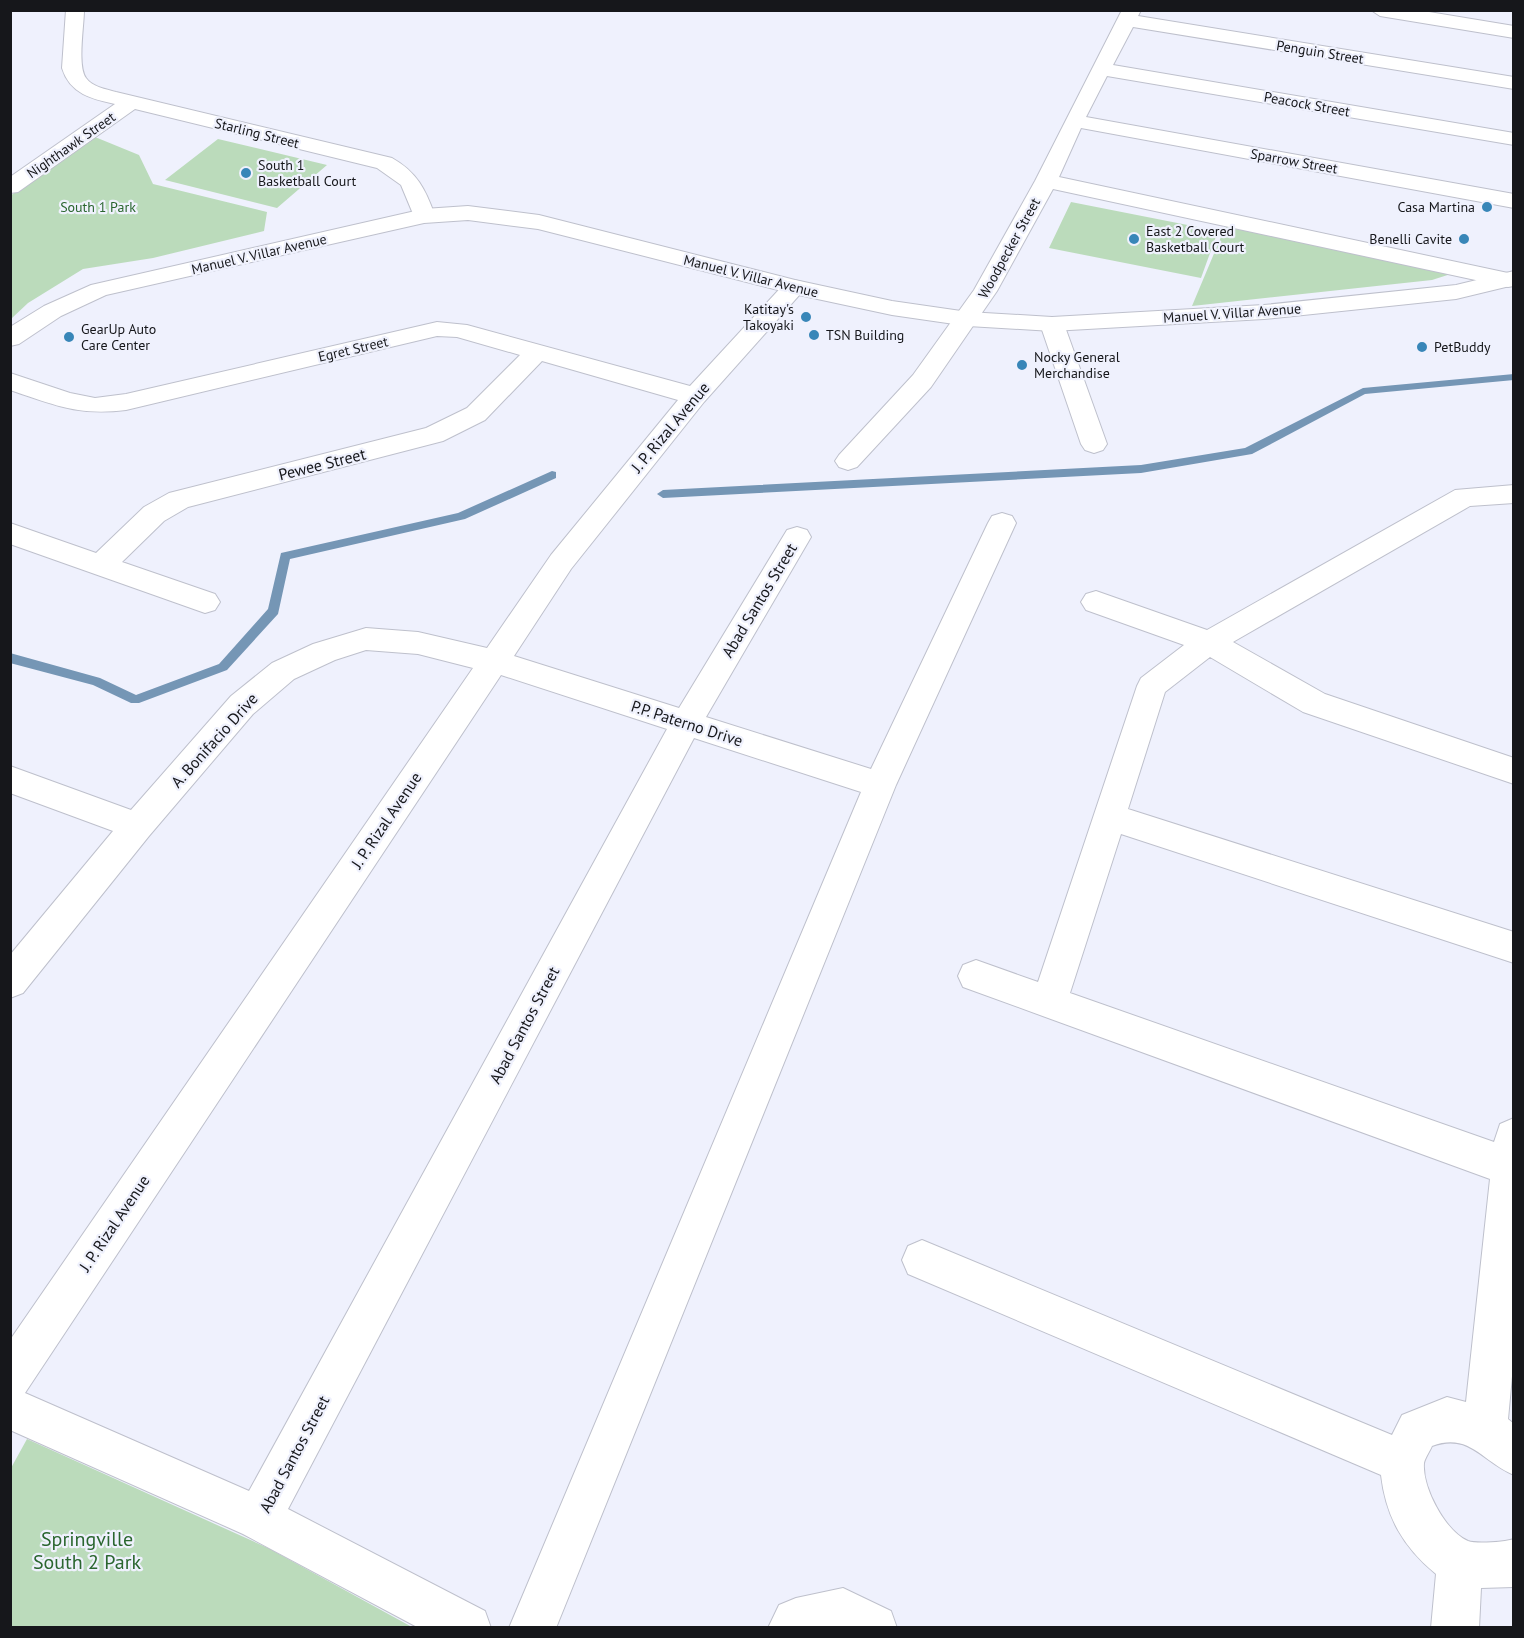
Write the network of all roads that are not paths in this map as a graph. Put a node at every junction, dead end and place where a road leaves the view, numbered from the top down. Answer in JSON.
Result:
{"nodes":[{"id":1,"x":75,"y":10,"type":"edge"},
{"id":2,"x":1380,"y":10,"type":"edge"},
{"id":3,"x":1130,"y":15,"type":"edge"},
{"id":4,"x":1514,"y":32,"type":"edge"},
{"id":5,"x":1100,"y":69,"type":"junction"},
{"id":6,"x":1514,"y":83,"type":"edge"},
{"id":7,"x":131,"y":102,"type":"junction"},
{"id":8,"x":1074,"y":121,"type":"junction"},
{"id":9,"x":1514,"y":139,"type":"edge"},
{"id":10,"x":1046,"y":182,"type":"junction"},
{"id":11,"x":10,"y":187,"type":"edge"},
{"id":12,"x":1514,"y":201,"type":"edge"},
{"id":13,"x":424,"y":216,"type":"junction"},
{"id":14,"x":1511,"y":279,"type":"edge"},
{"id":15,"x":794,"y":287,"type":"junction"},
{"id":16,"x":968,"y":319,"type":"junction"},
{"id":17,"x":1052,"y":324,"type":"junction"},
{"id":18,"x":10,"y":339,"type":"edge"},
{"id":19,"x":537,"y":352,"type":"junction"},
{"id":20,"x":10,"y":381,"type":"edge"},
{"id":21,"x":694,"y":396,"type":"junction"},
{"id":22,"x":1094,"y":444,"type":"dead end"},
{"id":23,"x":848,"y":461,"type":"dead end"},
{"id":24,"x":1514,"y":494,"type":"edge"},
{"id":25,"x":1002,"y":523,"type":"dead end"},
{"id":26,"x":10,"y":533,"type":"edge"},
{"id":27,"x":797,"y":537,"type":"dead end"},
{"id":28,"x":101,"y":565,"type":"junction"},
{"id":29,"x":205,"y":602,"type":"dead end"},
{"id":30,"x":1095,"y":602,"type":"dead end"},
{"id":31,"x":1209,"y":642,"type":"junction"},
{"id":32,"x":494,"y":661,"type":"junction"},
{"id":33,"x":686,"y":723,"type":"junction"},
{"id":34,"x":1514,"y":771,"type":"edge"},
{"id":35,"x":10,"y":779,"type":"edge"},
{"id":36,"x":880,"y":785,"type":"junction"},
{"id":37,"x":1111,"y":817,"type":"junction"},
{"id":38,"x":137,"y":826,"type":"junction"},
{"id":39,"x":1514,"y":948,"type":"edge"},
{"id":40,"x":976,"y":976,"type":"dead end"},
{"id":41,"x":10,"y":982,"type":"edge"},
{"id":42,"x":1049,"y":1003,"type":"junction"},
{"id":43,"x":1512,"y":1152,"type":"edge"},
{"id":44,"x":922,"y":1260,"type":"dead end"},
{"id":45,"x":10,"y":1378,"type":"edge"},
{"id":46,"x":10,"y":1408,"type":"edge"},
{"id":47,"x":1499,"y":1441,"type":"edge"},
{"id":48,"x":1402,"y":1461,"type":"junction"},
{"id":49,"x":259,"y":1518,"type":"junction"},
{"id":50,"x":1514,"y":1562,"type":"edge"},
{"id":51,"x":1460,"y":1564,"type":"junction"},
{"id":52,"x":468,"y":1628,"type":"edge"},
{"id":53,"x":532,"y":1628,"type":"edge"},
{"id":54,"x":791,"y":1628,"type":"edge"},
{"id":55,"x":874,"y":1628,"type":"edge"},
{"id":56,"x":1455,"y":1628,"type":"edge"}],
"edges":[{"from":1,"to":7,"type":"street","name":"Starling Street"},
{"from":2,"to":4,"type":"street"},
{"from":3,"to":5,"type":"street","name":"Woodpecker Street"},
{"from":3,"to":6,"type":"street","name":"Penguin Street"},
{"from":5,"to":8,"type":"street","name":"Woodpecker Street"},
{"from":5,"to":9,"type":"street","name":"Peacock Street"},
{"from":7,"to":11,"type":"street","name":"Nighthawk Street"},
{"from":7,"to":13,"type":"street","name":"Starling Street"},
{"from":8,"to":10,"type":"street","name":"Woodpecker Street"},
{"from":8,"to":12,"type":"street","name":"Sparrow Street"},
{"from":10,"to":14,"type":"street"},
{"from":10,"to":16,"type":"street","name":"Woodpecker Street"},
{"from":13,"to":15,"type":"street","name":"Manuel V. Villar Avenue"},
{"from":13,"to":18,"type":"street","name":"Manuel V. Villar Avenue"},
{"from":14,"to":17,"type":"street","name":"Manuel V. Villar Avenue"},
{"from":15,"to":16,"type":"street","name":"Manuel V. Villar Avenue"},
{"from":15,"to":21,"type":"street","name":"J. P. Rizal Avenue"},
{"from":16,"to":17,"type":"street","name":"Manuel V. Villar Avenue"},
{"from":16,"to":23,"type":"street","name":"Woodpecker Street"},
{"from":17,"to":22,"type":"street"},
{"from":19,"to":20,"type":"street","name":"Egret Street"},
{"from":19,"to":21,"type":"street","name":"Egret Street"},
{"from":19,"to":28,"type":"street","name":"Pewee Street"},
{"from":21,"to":32,"type":"street","name":"J. P. Rizal Avenue"},
{"from":24,"to":31,"type":"street"},
{"from":25,"to":36,"type":"street"},
{"from":26,"to":28,"type":"street"},
{"from":27,"to":33,"type":"street","name":"Abad Santos Street"},
{"from":28,"to":29,"type":"street"},
{"from":30,"to":31,"type":"street"},
{"from":31,"to":34,"type":"street"},
{"from":31,"to":37,"type":"street"},
{"from":32,"to":33,"type":"street","name":"P.P. Paterno Drive"},
{"from":32,"to":38,"type":"street","name":"A. Bonifacio Drive"},
{"from":32,"to":45,"type":"street","name":"J. P. Rizal Avenue"},
{"from":33,"to":36,"type":"street","name":"P.P. Paterno Drive"},
{"from":33,"to":49,"type":"street","name":"Abad Santos Street"},
{"from":35,"to":38,"type":"street"},
{"from":36,"to":53,"type":"street"},
{"from":37,"to":39,"type":"street"},
{"from":37,"to":42,"type":"street"},
{"from":38,"to":41,"type":"street","name":"A. Bonifacio Drive"},
{"from":40,"to":42,"type":"street"},
{"from":42,"to":43,"type":"street"},
{"from":43,"to":47,"type":"street"},
{"from":44,"to":48,"type":"street"},
{"from":46,"to":49,"type":"street"},
{"from":47,"to":48,"type":"street"},
{"from":48,"to":51,"type":"street"},
{"from":49,"to":52,"type":"street"},
{"from":50,"to":51,"type":"street"},
{"from":51,"to":56,"type":"street"},
{"from":54,"to":55,"type":"street"}]}
